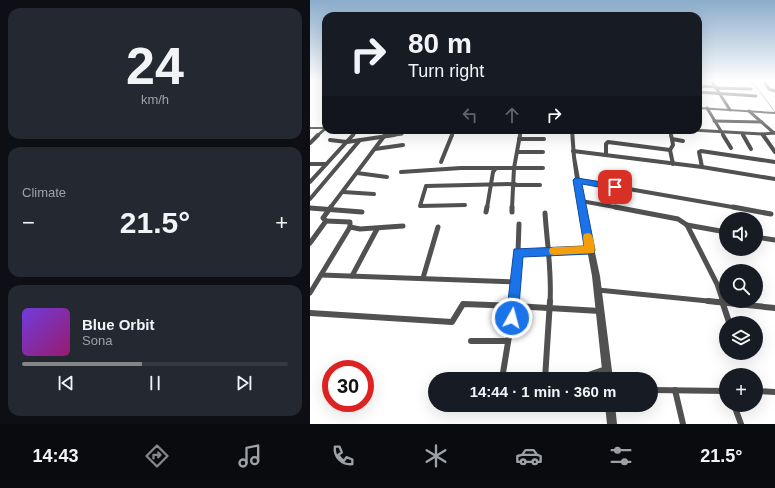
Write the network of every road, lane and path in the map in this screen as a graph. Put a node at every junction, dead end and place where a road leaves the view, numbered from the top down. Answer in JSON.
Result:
{"nodes":[{"id":1,"x":724,"y":100,"type":"edge"},
{"id":2,"x":702,"y":108,"type":"edge"},
{"id":3,"x":707,"y":108,"type":"junction"},
{"id":4,"x":730,"y":110,"type":"junction"},
{"id":5,"x":749,"y":111,"type":"junction"},
{"id":6,"x":775,"y":113,"type":"edge"},
{"id":7,"x":714,"y":121,"type":"junction"},
{"id":8,"x":762,"y":122,"type":"junction"},
{"id":9,"x":310,"y":128,"type":"edge"},
{"id":10,"x":322,"y":128,"type":"edge"},
{"id":11,"x":702,"y":130,"type":"edge"},
{"id":12,"x":721,"y":131,"type":"junction"},
{"id":13,"x":322,"y":132,"type":"edge"},
{"id":14,"x":742,"y":133,"type":"junction"},
{"id":15,"x":774,"y":133,"type":"edge"},
{"id":16,"x":354,"y":134,"type":"edge"},
{"id":17,"x":402,"y":134,"type":"dead end"},
{"id":18,"x":452,"y":134,"type":"edge"},
{"id":19,"x":520,"y":134,"type":"edge"},
{"id":20,"x":572,"y":134,"type":"edge"},
{"id":21,"x":671,"y":134,"type":"edge"},
{"id":22,"x":762,"y":134,"type":"junction"},
{"id":23,"x":385,"y":136,"type":"junction"},
{"id":24,"x":519,"y":139,"type":"junction"},
{"id":25,"x":544,"y":139,"type":"dead end"},
{"id":26,"x":672,"y":139,"type":"junction"},
{"id":27,"x":330,"y":140,"type":"dead end"},
{"id":28,"x":360,"y":140,"type":"junction"},
{"id":29,"x":683,"y":141,"type":"dead end"},
{"id":30,"x":347,"y":142,"type":"junction"},
{"id":31,"x":310,"y":143,"type":"edge"},
{"id":32,"x":403,"y":145,"type":"dead end"},
{"id":33,"x":731,"y":148,"type":"dead end"},
{"id":34,"x":375,"y":149,"type":"junction"},
{"id":35,"x":751,"y":149,"type":"dead end"},
{"id":36,"x":670,"y":150,"type":"junction"},
{"id":37,"x":573,"y":151,"type":"junction"},
{"id":38,"x":517,"y":152,"type":"junction"},
{"id":39,"x":543,"y":152,"type":"dead end"},
{"id":40,"x":775,"y":152,"type":"edge"},
{"id":41,"x":606,"y":156,"type":"junction"},
{"id":42,"x":440,"y":162,"type":"dead end"},
{"id":43,"x":775,"y":162,"type":"edge"},
{"id":44,"x":310,"y":164,"type":"edge"},
{"id":45,"x":326,"y":164,"type":"junction"},
{"id":46,"x":673,"y":164,"type":"junction"},
{"id":47,"x":702,"y":167,"type":"junction"},
{"id":48,"x":496,"y":168,"type":"junction"},
{"id":49,"x":514,"y":168,"type":"junction"},
{"id":50,"x":543,"y":168,"type":"dead end"},
{"id":51,"x":401,"y":172,"type":"dead end"},
{"id":52,"x":357,"y":173,"type":"junction"},
{"id":53,"x":387,"y":177,"type":"dead end"},
{"id":54,"x":775,"y":179,"type":"edge"},
{"id":55,"x":577,"y":180,"type":"junction"},
{"id":56,"x":310,"y":182,"type":"edge"},
{"id":57,"x":491,"y":184,"type":"junction"},
{"id":58,"x":515,"y":184,"type":"junction"},
{"id":59,"x":540,"y":185,"type":"dead end"},
{"id":60,"x":343,"y":192,"type":"junction"},
{"id":61,"x":374,"y":194,"type":"dead end"},
{"id":62,"x":310,"y":199,"type":"edge"},
{"id":63,"x":581,"y":201,"type":"junction"},
{"id":64,"x":465,"y":205,"type":"dead end"},
{"id":65,"x":310,"y":208,"type":"edge"},
{"id":66,"x":329,"y":209,"type":"junction"},
{"id":67,"x":362,"y":212,"type":"dead end"},
{"id":68,"x":486,"y":212,"type":"dead end"},
{"id":69,"x":512,"y":212,"type":"dead end"},
{"id":70,"x":545,"y":213,"type":"dead end"},
{"id":71,"x":770,"y":214,"type":"dead end"},
{"id":72,"x":326,"y":221,"type":"junction"},
{"id":73,"x":519,"y":224,"type":"dead end"},
{"id":74,"x":687,"y":225,"type":"junction"},
{"id":75,"x":403,"y":226,"type":"dead end"},
{"id":76,"x":350,"y":227,"type":"junction"},
{"id":77,"x":438,"y":227,"type":"dead end"},
{"id":78,"x":377,"y":228,"type":"junction"},
{"id":79,"x":719,"y":231,"type":"edge"},
{"id":80,"x":763,"y":238,"type":"edge"},
{"id":81,"x":775,"y":240,"type":"edge"},
{"id":82,"x":310,"y":243,"type":"edge"},
{"id":83,"x":590,"y":250,"type":"junction"},
{"id":84,"x":547,"y":251,"type":"junction"},
{"id":85,"x":518,"y":252,"type":"junction"},
{"id":86,"x":321,"y":275,"type":"junction"},
{"id":87,"x":352,"y":276,"type":"junction"},
{"id":88,"x":423,"y":278,"type":"junction"},
{"id":89,"x":516,"y":282,"type":"junction"},
{"id":90,"x":598,"y":290,"type":"junction"},
{"id":91,"x":719,"y":290,"type":"edge"},
{"id":92,"x":310,"y":293,"type":"edge"},
{"id":93,"x":719,"y":303,"type":"edge"},
{"id":94,"x":514,"y":306,"type":"junction"},
{"id":95,"x":763,"y":307,"type":"edge"},
{"id":96,"x":549,"y":308,"type":"junction"},
{"id":97,"x":775,"y":308,"type":"edge"},
{"id":98,"x":600,"y":311,"type":"junction"},
{"id":99,"x":310,"y":313,"type":"edge"},
{"id":100,"x":471,"y":342,"type":"dead end"},
{"id":101,"x":508,"y":342,"type":"junction"},
{"id":102,"x":606,"y":370,"type":"joint"},
{"id":103,"x":503,"y":372,"type":"edge"},
{"id":104,"x":545,"y":372,"type":"edge"},
{"id":105,"x":599,"y":372,"type":"edge"},
{"id":106,"x":658,"y":390,"type":"edge"},
{"id":107,"x":675,"y":390,"type":"junction"},
{"id":108,"x":719,"y":391,"type":"edge"},
{"id":109,"x":763,"y":392,"type":"edge"},
{"id":110,"x":775,"y":392,"type":"edge"},
{"id":111,"x":611,"y":412,"type":"edge"},
{"id":112,"x":737,"y":412,"type":"edge"},
{"id":113,"x":612,"y":424,"type":"edge"},
{"id":114,"x":683,"y":424,"type":"edge"},
{"id":115,"x":741,"y":424,"type":"edge"}],
"edges":[{"from":1,"to":4,"type":"street"},
{"from":2,"to":3,"type":"street"},
{"from":3,"to":4,"type":"street"},
{"from":3,"to":7,"type":"street"},
{"from":4,"to":5,"type":"street"},
{"from":5,"to":6,"type":"street"},
{"from":5,"to":8,"type":"street"},
{"from":7,"to":8,"type":"street"},
{"from":7,"to":12,"type":"street"},
{"from":8,"to":15,"type":"street"},
{"from":9,"to":10,"type":"street"},
{"from":11,"to":12,"type":"street"},
{"from":12,"to":14,"type":"street"},
{"from":12,"to":33,"type":"street"},
{"from":13,"to":31,"type":"street"},
{"from":14,"to":22,"type":"street"},
{"from":14,"to":35,"type":"street"},
{"from":15,"to":22,"type":"street"},
{"from":16,"to":30,"type":"street"},
{"from":17,"to":23,"type":"street"},
{"from":18,"to":42,"type":"street"},
{"from":19,"to":24,"type":"street"},
{"from":20,"to":37,"type":"street"},
{"from":21,"to":26,"type":"street"},
{"from":22,"to":40,"type":"street"},
{"from":23,"to":28,"type":"street"},
{"from":23,"to":34,"type":"street"},
{"from":24,"to":25,"type":"street"},
{"from":24,"to":38,"type":"street"},
{"from":26,"to":29,"type":"street"},
{"from":26,"to":36,"type":"street"},
{"from":27,"to":30,"type":"street"},
{"from":28,"to":30,"type":"street"},
{"from":28,"to":62,"type":"street"},
{"from":30,"to":45,"type":"street"},
{"from":32,"to":34,"type":"street"},
{"from":34,"to":52,"type":"street"},
{"from":36,"to":41,"type":"street"},
{"from":36,"to":46,"type":"street"},
{"from":37,"to":41,"type":"street"},
{"from":37,"to":55,"type":"street"},
{"from":38,"to":39,"type":"street"},
{"from":38,"to":49,"type":"street"},
{"from":41,"to":46,"type":"street"},
{"from":43,"to":47,"type":"street"},
{"from":44,"to":45,"type":"street"},
{"from":45,"to":56,"type":"street"},
{"from":46,"to":47,"type":"street"},
{"from":47,"to":54,"type":"street"},
{"from":48,"to":49,"type":"street"},
{"from":48,"to":51,"type":"street"},
{"from":48,"to":57,"type":"street"},
{"from":49,"to":50,"type":"street"},
{"from":49,"to":58,"type":"street"},
{"from":52,"to":53,"type":"street"},
{"from":52,"to":60,"type":"street"},
{"from":55,"to":63,"type":"street"},
{"from":55,"to":71,"type":"street"},
{"from":57,"to":58,"type":"street"},
{"from":57,"to":64,"type":"street"},
{"from":57,"to":68,"type":"street"},
{"from":58,"to":59,"type":"street"},
{"from":58,"to":69,"type":"street"},
{"from":60,"to":61,"type":"street"},
{"from":60,"to":66,"type":"street"},
{"from":63,"to":74,"type":"street"},
{"from":63,"to":83,"type":"street"},
{"from":65,"to":66,"type":"street"},
{"from":66,"to":67,"type":"street"},
{"from":66,"to":72,"type":"street"},
{"from":70,"to":84,"type":"street"},
{"from":72,"to":76,"type":"street"},
{"from":72,"to":82,"type":"street"},
{"from":73,"to":85,"type":"street"},
{"from":74,"to":79,"type":"street"},
{"from":74,"to":91,"type":"street"},
{"from":75,"to":78,"type":"street"},
{"from":76,"to":78,"type":"street"},
{"from":76,"to":86,"type":"street"},
{"from":77,"to":88,"type":"street"},
{"from":78,"to":87,"type":"street"},
{"from":80,"to":81,"type":"street"},
{"from":83,"to":84,"type":"street"},
{"from":83,"to":90,"type":"street"},
{"from":84,"to":85,"type":"street"},
{"from":84,"to":96,"type":"street"},
{"from":85,"to":89,"type":"street"},
{"from":86,"to":87,"type":"street"},
{"from":86,"to":92,"type":"street"},
{"from":87,"to":88,"type":"street"},
{"from":88,"to":89,"type":"street"},
{"from":89,"to":94,"type":"street"},
{"from":90,"to":93,"type":"street"},
{"from":90,"to":98,"type":"street"},
{"from":94,"to":96,"type":"street"},
{"from":94,"to":99,"type":"street"},
{"from":94,"to":101,"type":"street"},
{"from":95,"to":97,"type":"street"},
{"from":96,"to":98,"type":"street"},
{"from":96,"to":104,"type":"street"},
{"from":98,"to":102,"type":"street"},
{"from":100,"to":101,"type":"street"},
{"from":101,"to":103,"type":"street"},
{"from":102,"to":105,"type":"street"},
{"from":106,"to":107,"type":"street"},
{"from":107,"to":108,"type":"street"},
{"from":107,"to":114,"type":"street"},
{"from":109,"to":110,"type":"street"},
{"from":111,"to":113,"type":"street"},
{"from":112,"to":115,"type":"street"}]}
